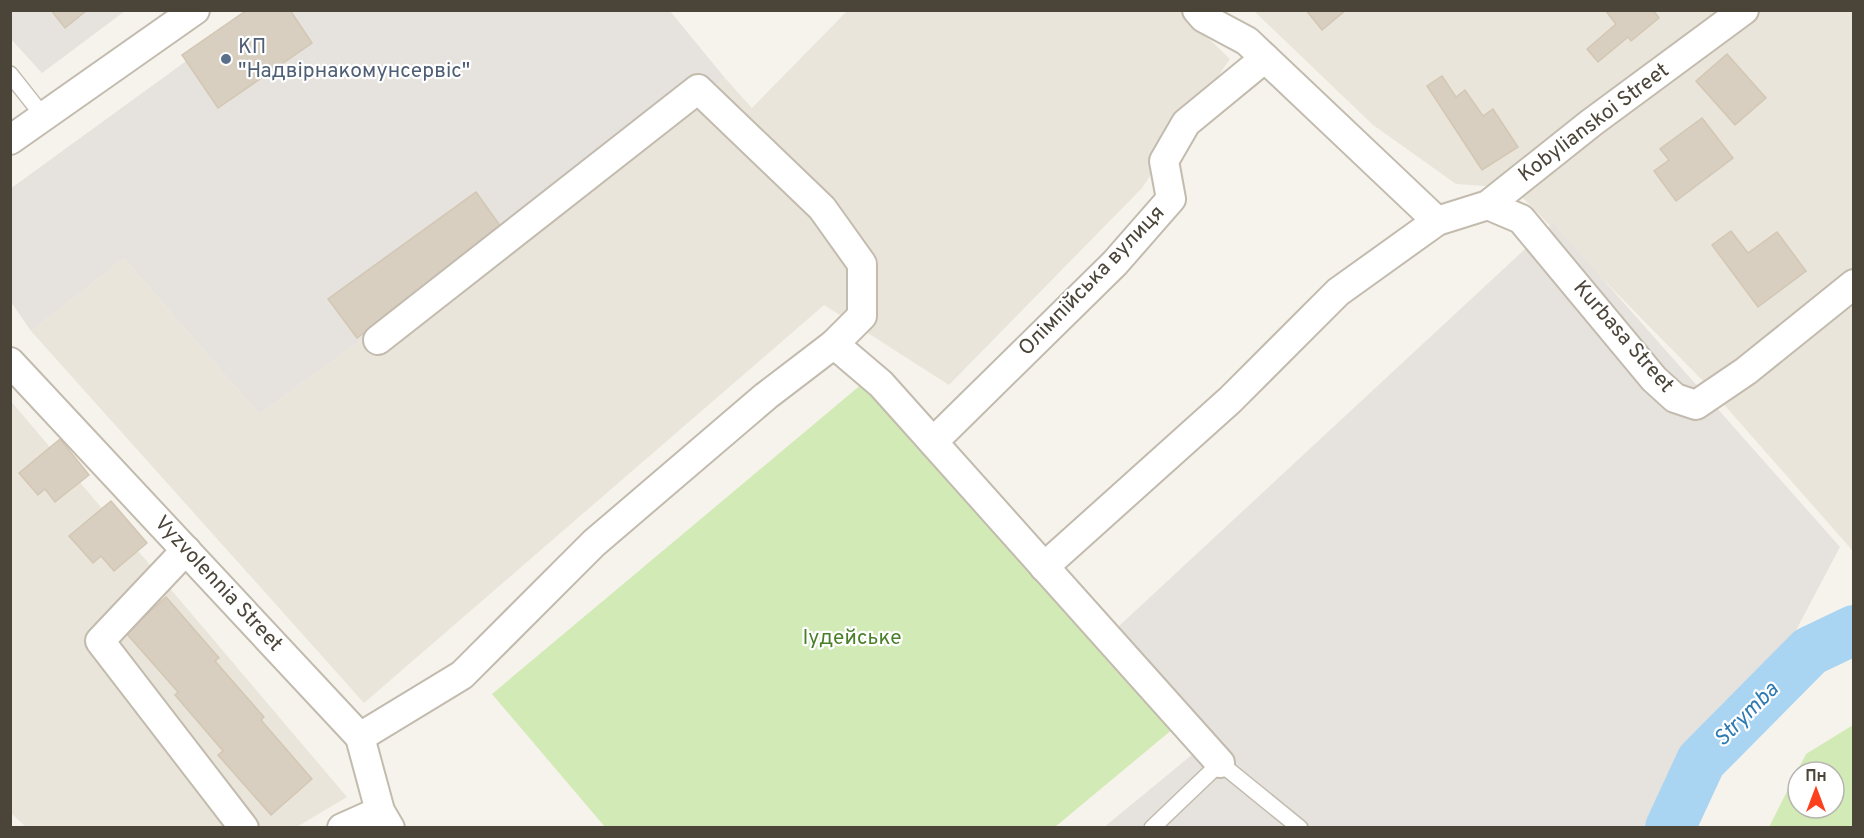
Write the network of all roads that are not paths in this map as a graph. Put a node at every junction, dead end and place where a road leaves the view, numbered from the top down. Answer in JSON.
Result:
{"nodes":[{"id":1,"x":195,"y":10,"type":"edge"},
{"id":2,"x":1744,"y":10,"type":"edge"},
{"id":3,"x":1205,"y":13,"type":"edge"},
{"id":4,"x":1265,"y":58,"type":"junction"},
{"id":5,"x":10,"y":74,"type":"edge"},
{"id":6,"x":44,"y":117,"type":"junction"},
{"id":7,"x":10,"y":140,"type":"edge"},
{"id":8,"x":1488,"y":205,"type":"junction"},
{"id":9,"x":1437,"y":221,"type":"junction"},
{"id":10,"x":1854,"y":284,"type":"edge"},
{"id":11,"x":378,"y":340,"type":"dead end"},
{"id":12,"x":834,"y":344,"type":"junction"},
{"id":13,"x":10,"y":362,"type":"edge"},
{"id":14,"x":933,"y":442,"type":"junction"},
{"id":15,"x":186,"y":550,"type":"junction"},
{"id":16,"x":1044,"y":567,"type":"junction"},
{"id":17,"x":360,"y":737,"type":"junction"},
{"id":18,"x":1220,"y":763,"type":"junction"},
{"id":19,"x":385,"y":819,"type":"edge"},
{"id":20,"x":244,"y":828,"type":"edge"},
{"id":21,"x":342,"y":828,"type":"edge"},
{"id":22,"x":1152,"y":828,"type":"edge"},
{"id":23,"x":1300,"y":828,"type":"edge"}],
"edges":[{"from":1,"to":6,"type":"street"},
{"from":2,"to":8,"type":"street","name":"Kobylianskoi Street"},
{"from":3,"to":4,"type":"street"},
{"from":4,"to":9,"type":"street"},
{"from":4,"to":14,"type":"street","name":"Олімпійська вулиця"},
{"from":5,"to":6,"type":"lane"},
{"from":6,"to":7,"type":"street"},
{"from":8,"to":9,"type":"street","name":"Kobylianskoi Street"},
{"from":8,"to":10,"type":"street","name":"Kurbasa Street"},
{"from":9,"to":16,"type":"street","name":"Kobylianskoi Street"},
{"from":11,"to":12,"type":"street"},
{"from":12,"to":14,"type":"street"},
{"from":12,"to":17,"type":"street"},
{"from":13,"to":15,"type":"street","name":"Vyzvolennia Street"},
{"from":14,"to":16,"type":"street"},
{"from":15,"to":17,"type":"street","name":"Vyzvolennia Street"},
{"from":15,"to":20,"type":"street"},
{"from":16,"to":18,"type":"street"},
{"from":17,"to":19,"type":"street","name":"Vyzvolennia Street"},
{"from":18,"to":22,"type":"lane"},
{"from":18,"to":23,"type":"lane"},
{"from":19,"to":21,"type":"street"}]}
